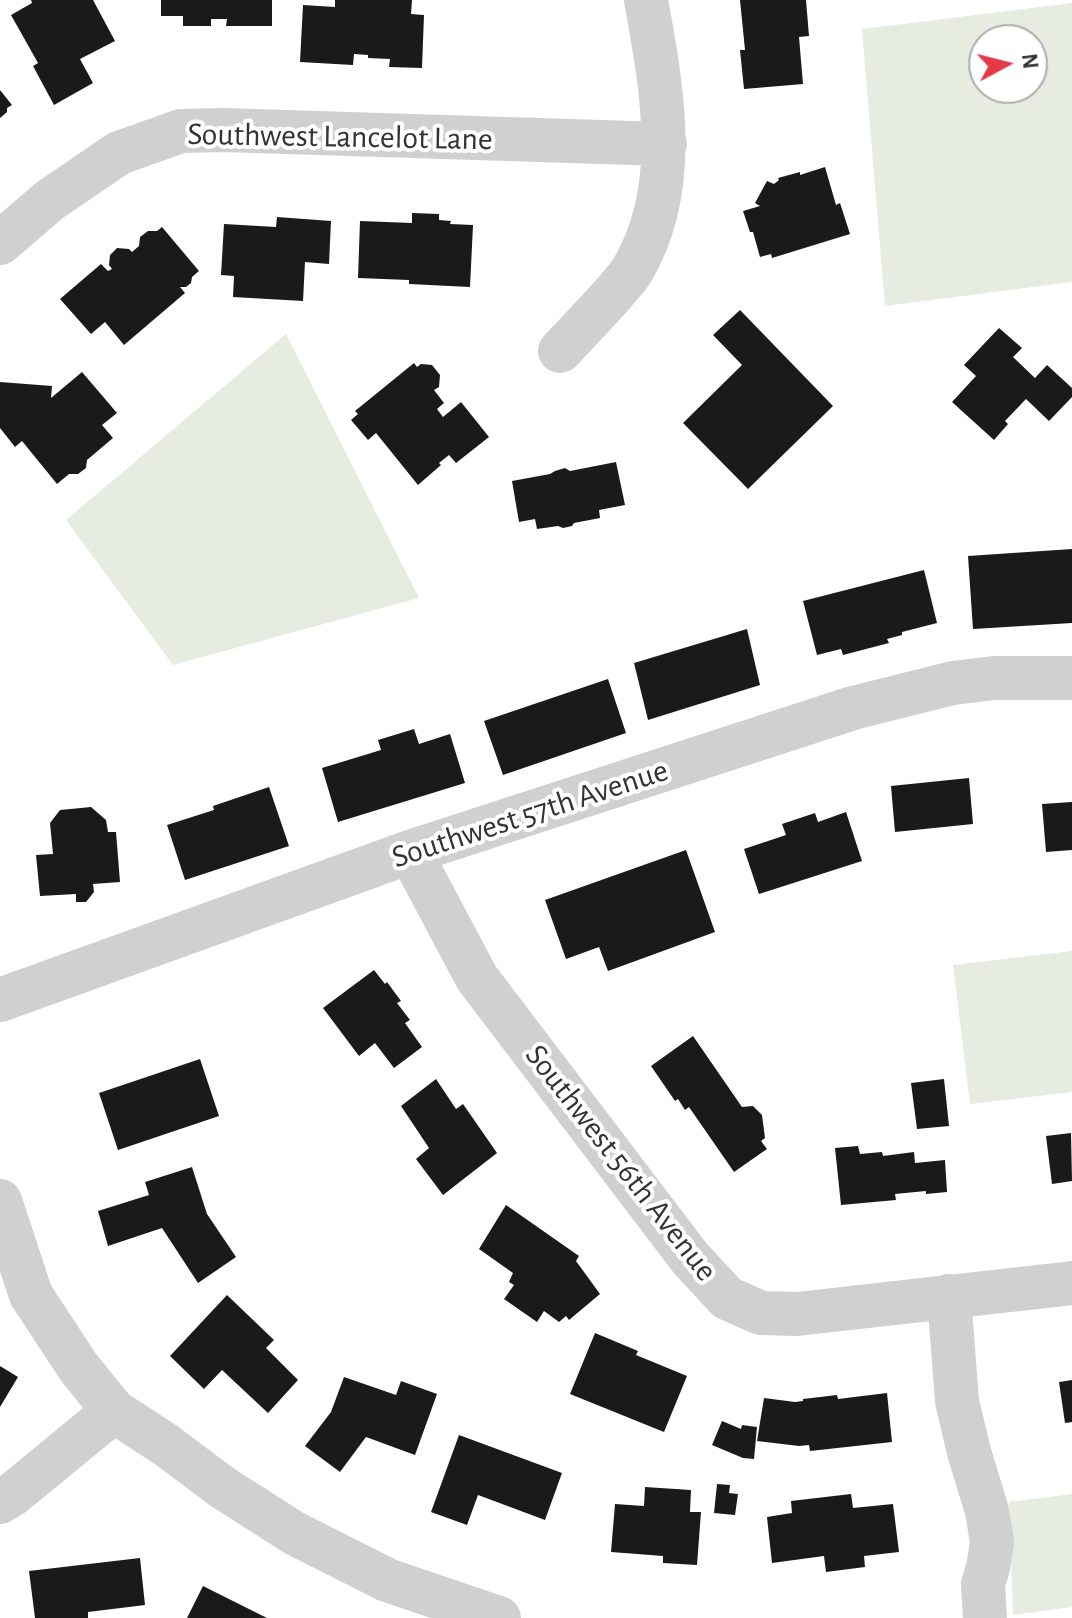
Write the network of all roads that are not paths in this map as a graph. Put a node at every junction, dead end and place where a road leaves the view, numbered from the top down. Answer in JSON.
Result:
{"nodes":[{"id":1,"x":646,"y":0,"type":"edge"},
{"id":2,"x":665,"y":144,"type":"junction"},
{"id":3,"x":0,"y":243,"type":"edge"},
{"id":4,"x":560,"y":351,"type":"dead end"},
{"id":5,"x":1072,"y":678,"type":"edge"},
{"id":6,"x":410,"y":852,"type":"junction"},
{"id":7,"x":0,"y":1000,"type":"edge"},
{"id":8,"x":0,"y":1201,"type":"edge"},
{"id":9,"x":1072,"y":1283,"type":"edge"},
{"id":10,"x":949,"y":1296,"type":"junction"},
{"id":11,"x":114,"y":1411,"type":"junction"},
{"id":12,"x":0,"y":1502,"type":"edge"},
{"id":13,"x":499,"y":1618,"type":"edge"},
{"id":14,"x":985,"y":1618,"type":"edge"}],
"edges":[{"from":1,"to":2,"type":"street"},
{"from":2,"to":3,"type":"street","name":"Southwest Lancelot Lane"},
{"from":2,"to":4,"type":"street"},
{"from":5,"to":6,"type":"street","name":"Southwest 57th Avenue"},
{"from":6,"to":7,"type":"street","name":"Southwest 57th Avenue"},
{"from":6,"to":10,"type":"street","name":"Southwest 56th Avenue"},
{"from":8,"to":11,"type":"street"},
{"from":9,"to":10,"type":"street","name":"Southwest 56th Avenue"},
{"from":10,"to":14,"type":"street"},
{"from":11,"to":12,"type":"street"},
{"from":11,"to":13,"type":"street"}]}
